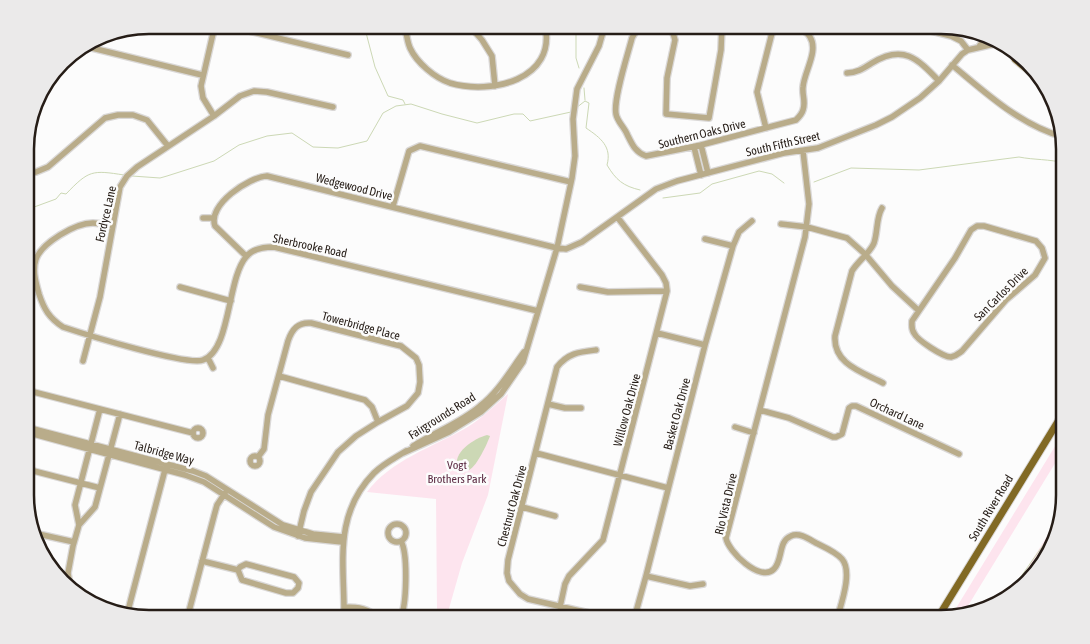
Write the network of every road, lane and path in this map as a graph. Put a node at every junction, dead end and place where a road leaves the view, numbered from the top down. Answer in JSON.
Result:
{"nodes":[{"id":1,"x":213,"y":34,"type":"edge"},
{"id":2,"x":262,"y":34,"type":"edge"},
{"id":3,"x":407,"y":34,"type":"edge"},
{"id":4,"x":477,"y":34,"type":"edge"},
{"id":5,"x":546,"y":34,"type":"edge"},
{"id":6,"x":602,"y":34,"type":"edge"},
{"id":7,"x":634,"y":34,"type":"edge"},
{"id":8,"x":673,"y":34,"type":"edge"},
{"id":9,"x":722,"y":34,"type":"edge"},
{"id":10,"x":772,"y":34,"type":"edge"},
{"id":11,"x":808,"y":34,"type":"edge"},
{"id":12,"x":944,"y":34,"type":"edge"},
{"id":13,"x":951,"y":36,"type":"joint"},
{"id":14,"x":983,"y":42,"type":"edge"},
{"id":15,"x":989,"y":45,"type":"edge"},
{"id":16,"x":978,"y":46,"type":"junction"},
{"id":17,"x":93,"y":48,"type":"edge"},
{"id":18,"x":968,"y":50,"type":"junction"},
{"id":19,"x":348,"y":54,"type":"dead end"},
{"id":20,"x":952,"y":65,"type":"junction"},
{"id":21,"x":847,"y":73,"type":"dead end"},
{"id":22,"x":202,"y":75,"type":"junction"},
{"id":23,"x":939,"y":81,"type":"junction"},
{"id":24,"x":495,"y":86,"type":"junction"},
{"id":25,"x":333,"y":108,"type":"dead end"},
{"id":26,"x":214,"y":116,"type":"junction"},
{"id":27,"x":766,"y":128,"type":"junction"},
{"id":28,"x":1055,"y":134,"type":"edge"},
{"id":29,"x":701,"y":145,"type":"junction"},
{"id":30,"x":168,"y":146,"type":"junction"},
{"id":31,"x":694,"y":147,"type":"junction"},
{"id":32,"x":803,"y":151,"type":"junction"},
{"id":33,"x":34,"y":172,"type":"edge"},
{"id":34,"x":708,"y":173,"type":"junction"},
{"id":35,"x":701,"y":175,"type":"junction"},
{"id":36,"x":571,"y":182,"type":"junction"},
{"id":37,"x":393,"y":206,"type":"junction"},
{"id":38,"x":882,"y":208,"type":"dead end"},
{"id":39,"x":203,"y":218,"type":"dead end"},
{"id":40,"x":213,"y":218,"type":"junction"},
{"id":41,"x":618,"y":218,"type":"junction"},
{"id":42,"x":752,"y":221,"type":"dead end"},
{"id":43,"x":781,"y":224,"type":"dead end"},
{"id":44,"x":112,"y":226,"type":"junction"},
{"id":45,"x":807,"y":226,"type":"junction"},
{"id":46,"x":705,"y":239,"type":"dead end"},
{"id":47,"x":733,"y":246,"type":"junction"},
{"id":48,"x":557,"y":248,"type":"junction"},
{"id":49,"x":865,"y":254,"type":"junction"},
{"id":50,"x":246,"y":256,"type":"junction"},
{"id":51,"x":180,"y":287,"type":"dead end"},
{"id":52,"x":580,"y":287,"type":"dead end"},
{"id":53,"x":667,"y":291,"type":"junction"},
{"id":54,"x":231,"y":301,"type":"junction"},
{"id":55,"x":918,"y":310,"type":"junction"},
{"id":56,"x":538,"y":311,"type":"junction"},
{"id":57,"x":657,"y":333,"type":"junction"},
{"id":58,"x":90,"y":335,"type":"junction"},
{"id":59,"x":705,"y":345,"type":"junction"},
{"id":60,"x":596,"y":350,"type":"dead end"},
{"id":61,"x":208,"y":358,"type":"junction"},
{"id":62,"x":83,"y":361,"type":"dead end"},
{"id":63,"x":213,"y":368,"type":"dead end"},
{"id":64,"x":278,"y":376,"type":"junction"},
{"id":65,"x":883,"y":383,"type":"dead end"},
{"id":66,"x":34,"y":392,"type":"edge"},
{"id":67,"x":548,"y":404,"type":"junction"},
{"id":68,"x":581,"y":408,"type":"dead end"},
{"id":69,"x":100,"y":409,"type":"junction"},
{"id":70,"x":760,"y":410,"type":"junction"},
{"id":71,"x":120,"y":414,"type":"junction"},
{"id":72,"x":378,"y":422,"type":"junction"},
{"id":73,"x":1056,"y":425,"type":"edge"},
{"id":74,"x":735,"y":427,"type":"dead end"},
{"id":75,"x":34,"y":429,"type":"edge"},
{"id":76,"x":193,"y":433,"type":"dead end"},
{"id":77,"x":754,"y":433,"type":"junction"},
{"id":78,"x":34,"y":434,"type":"edge"},
{"id":79,"x":90,"y":446,"type":"junction"},
{"id":80,"x":110,"y":452,"type":"junction"},
{"id":81,"x":536,"y":453,"type":"junction"},
{"id":82,"x":959,"y":454,"type":"dead end"},
{"id":83,"x":258,"y":457,"type":"dead end"},
{"id":84,"x":166,"y":467,"type":"junction"},
{"id":85,"x":34,"y":471,"type":"edge"},
{"id":86,"x":620,"y":474,"type":"junction"},
{"id":87,"x":81,"y":483,"type":"junction"},
{"id":88,"x":100,"y":488,"type":"junction"},
{"id":89,"x":668,"y":488,"type":"junction"},
{"id":90,"x":226,"y":492,"type":"junction"},
{"id":91,"x":522,"y":507,"type":"junction"},
{"id":92,"x":555,"y":516,"type":"dead end"},
{"id":93,"x":79,"y":525,"type":"junction"},
{"id":94,"x":299,"y":534,"type":"junction"},
{"id":95,"x":41,"y":535,"type":"edge"},
{"id":96,"x":342,"y":540,"type":"junction"},
{"id":97,"x":401,"y":541,"type":"dead end"},
{"id":98,"x":74,"y":542,"type":"junction"},
{"id":99,"x":202,"y":561,"type":"junction"},
{"id":100,"x":238,"y":570,"type":"junction"},
{"id":101,"x":69,"y":576,"type":"edge"},
{"id":102,"x":646,"y":576,"type":"junction"},
{"id":103,"x":703,"y":584,"type":"dead end"},
{"id":104,"x":344,"y":607,"type":"joint"},
{"id":105,"x":560,"y":607,"type":"junction"},
{"id":106,"x":129,"y":608,"type":"edge"},
{"id":107,"x":189,"y":610,"type":"edge"},
{"id":108,"x":368,"y":610,"type":"edge"},
{"id":109,"x":403,"y":610,"type":"edge"},
{"id":110,"x":574,"y":610,"type":"edge"},
{"id":111,"x":637,"y":610,"type":"edge"},
{"id":112,"x":839,"y":610,"type":"edge"},
{"id":113,"x":943,"y":610,"type":"edge"}],
"edges":[{"from":1,"to":22,"type":"street"},
{"from":2,"to":19,"type":"street"},
{"from":3,"to":24,"type":"street"},
{"from":4,"to":24,"type":"street"},
{"from":5,"to":24,"type":"street"},
{"from":6,"to":36,"type":"street","name":"Fairgrounds Road"},
{"from":7,"to":31,"type":"street","name":"Southern Oaks Drive"},
{"from":8,"to":9,"type":"street"},
{"from":10,"to":27,"type":"street"},
{"from":11,"to":27,"type":"street","name":"Southern Oaks Drive"},
{"from":12,"to":13,"type":"street"},
{"from":13,"to":18,"type":"street"},
{"from":14,"to":16,"type":"street"},
{"from":15,"to":16,"type":"street","name":"South Fifth Street"},
{"from":16,"to":18,"type":"street","name":"South Fifth Street"},
{"from":17,"to":22,"type":"street"},
{"from":18,"to":20,"type":"street","name":"South Fifth Street"},
{"from":20,"to":23,"type":"street","name":"South Fifth Street"},
{"from":20,"to":28,"type":"street"},
{"from":21,"to":23,"type":"street"},
{"from":22,"to":26,"type":"street"},
{"from":23,"to":32,"type":"street","name":"South Fifth Street"},
{"from":25,"to":26,"type":"street","name":"Fordyce Lane"},
{"from":26,"to":30,"type":"street","name":"Fordyce Lane"},
{"from":27,"to":29,"type":"street","name":"Southern Oaks Drive"},
{"from":29,"to":31,"type":"street","name":"Southern Oaks Drive"},
{"from":29,"to":34,"type":"street"},
{"from":30,"to":33,"type":"street"},
{"from":30,"to":44,"type":"street","name":"Fordyce Lane"},
{"from":31,"to":35,"type":"street"},
{"from":32,"to":34,"type":"street","name":"South Fifth Street"},
{"from":32,"to":45,"type":"street","name":"Rio Vista Drive"},
{"from":34,"to":35,"type":"street","name":"South Fifth Street"},
{"from":35,"to":41,"type":"street","name":"South Fifth Street"},
{"from":36,"to":37,"type":"street"},
{"from":36,"to":48,"type":"street","name":"Fairgrounds Road"},
{"from":37,"to":40,"type":"street","name":"Wedgewood Drive"},
{"from":37,"to":48,"type":"street","name":"Wedgewood Drive"},
{"from":38,"to":49,"type":"street"},
{"from":39,"to":40,"type":"street"},
{"from":40,"to":50,"type":"street"},
{"from":41,"to":48,"type":"street","name":"South Fifth Street"},
{"from":41,"to":53,"type":"street"},
{"from":42,"to":47,"type":"street","name":"Basket Oak Drive"},
{"from":43,"to":45,"type":"street"},
{"from":44,"to":58,"type":"street","name":"Fordyce Lane"},
{"from":44,"to":58,"type":"street"},
{"from":45,"to":49,"type":"street"},
{"from":45,"to":70,"type":"street","name":"Rio Vista Drive"},
{"from":46,"to":47,"type":"street"},
{"from":47,"to":59,"type":"street","name":"Basket Oak Drive"},
{"from":48,"to":56,"type":"street","name":"Fairgrounds Road"},
{"from":49,"to":55,"type":"street"},
{"from":49,"to":65,"type":"street"},
{"from":50,"to":54,"type":"street"},
{"from":50,"to":56,"type":"street","name":"Sherbrooke Road"},
{"from":51,"to":54,"type":"street"},
{"from":52,"to":53,"type":"street"},
{"from":53,"to":57,"type":"street","name":"Willow Oak Drive"},
{"from":54,"to":61,"type":"street"},
{"from":55,"to":55,"type":"street","name":"San Carlos Drive"},
{"from":56,"to":96,"type":"street","name":"Fairgrounds Road"},
{"from":57,"to":59,"type":"street"},
{"from":57,"to":86,"type":"street","name":"Willow Oak Drive"},
{"from":58,"to":61,"type":"street"},
{"from":58,"to":62,"type":"street","name":"Fordyce Lane"},
{"from":59,"to":89,"type":"street","name":"Basket Oak Drive"},
{"from":60,"to":67,"type":"street","name":"Chestnut Oak Drive"},
{"from":61,"to":63,"type":"street"},
{"from":64,"to":72,"type":"street"},
{"from":64,"to":72,"type":"street","name":"Towerbridge Place"},
{"from":64,"to":83,"type":"street","name":"Towerbridge Place"},
{"from":66,"to":69,"type":"street"},
{"from":67,"to":68,"type":"street"},
{"from":67,"to":81,"type":"street","name":"Chestnut Oak Drive"},
{"from":69,"to":71,"type":"street"},
{"from":69,"to":79,"type":"street"},
{"from":70,"to":77,"type":"street","name":"Rio Vista Drive"},
{"from":70,"to":82,"type":"street","name":"Orchard Lane"},
{"from":71,"to":76,"type":"street"},
{"from":71,"to":80,"type":"street"},
{"from":72,"to":94,"type":"street","name":"Towerbridge Place"},
{"from":73,"to":113,"type":"main road","name":"South River Road"},
{"from":74,"to":77,"type":"street"},
{"from":75,"to":79,"type":"street","name":"Talbridge Way"},
{"from":77,"to":112,"type":"street","name":"Rio Vista Drive"},
{"from":78,"to":79,"type":"street","name":"Talbridge Way"},
{"from":79,"to":80,"type":"street","name":"Talbridge Way"},
{"from":79,"to":87,"type":"street"},
{"from":80,"to":84,"type":"street","name":"Talbridge Way"},
{"from":80,"to":88,"type":"street"},
{"from":81,"to":86,"type":"street"},
{"from":81,"to":91,"type":"street","name":"Chestnut Oak Drive"},
{"from":84,"to":90,"type":"street","name":"Talbridge Way"},
{"from":84,"to":106,"type":"street"},
{"from":85,"to":87,"type":"street"},
{"from":86,"to":89,"type":"street"},
{"from":86,"to":105,"type":"street","name":"Willow Oak Drive"},
{"from":87,"to":88,"type":"street"},
{"from":87,"to":93,"type":"street"},
{"from":88,"to":93,"type":"street"},
{"from":89,"to":102,"type":"street","name":"Basket Oak Drive"},
{"from":90,"to":94,"type":"street","name":"Talbridge Way"},
{"from":90,"to":99,"type":"street"},
{"from":91,"to":92,"type":"street"},
{"from":91,"to":105,"type":"street","name":"Chestnut Oak Drive"},
{"from":93,"to":98,"type":"street"},
{"from":94,"to":96,"type":"street","name":"Talbridge Way"},
{"from":95,"to":98,"type":"street"},
{"from":96,"to":104,"type":"street","name":"Fairgrounds Road"},
{"from":97,"to":109,"type":"street"},
{"from":98,"to":101,"type":"street"},
{"from":99,"to":100,"type":"street"},
{"from":99,"to":107,"type":"street"},
{"from":100,"to":100,"type":"street"},
{"from":102,"to":103,"type":"street"},
{"from":102,"to":111,"type":"street","name":"Basket Oak Drive"},
{"from":104,"to":108,"type":"street"},
{"from":105,"to":110,"type":"street","name":"Chestnut Oak Drive"}]}
